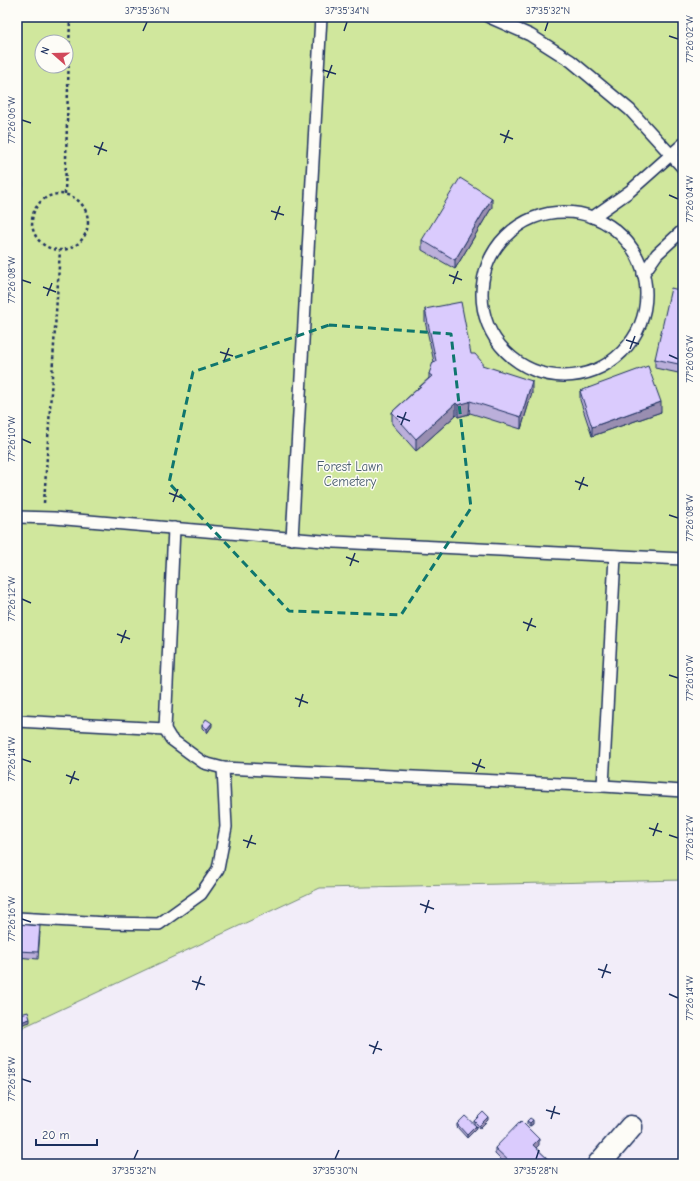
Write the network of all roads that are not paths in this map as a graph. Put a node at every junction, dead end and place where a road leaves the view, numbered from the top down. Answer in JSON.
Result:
{"nodes":[{"id":1,"x":321,"y":17,"type":"edge"},
{"id":2,"x":489,"y":17,"type":"edge"},
{"id":3,"x":683,"y":144,"type":"edge"},
{"id":4,"x":671,"y":155,"type":"junction"},
{"id":5,"x":683,"y":168,"type":"edge"},
{"id":6,"x":593,"y":217,"type":"junction"},
{"id":7,"x":683,"y":230,"type":"edge"},
{"id":8,"x":643,"y":274,"type":"junction"},
{"id":9,"x":17,"y":517,"type":"edge"},
{"id":10,"x":174,"y":528,"type":"junction"},
{"id":11,"x":292,"y":539,"type":"junction"},
{"id":12,"x":614,"y":556,"type":"junction"},
{"id":13,"x":683,"y":559,"type":"edge"},
{"id":14,"x":17,"y":721,"type":"edge"},
{"id":15,"x":165,"y":730,"type":"junction"},
{"id":16,"x":223,"y":768,"type":"junction"},
{"id":17,"x":603,"y":786,"type":"junction"},
{"id":18,"x":683,"y":791,"type":"edge"},
{"id":19,"x":17,"y":918,"type":"edge"},
{"id":20,"x":631,"y":1127,"type":"dead end"},
{"id":21,"x":598,"y":1164,"type":"edge"}],
"edges":[{"from":1,"to":11,"type":"lane"},
{"from":2,"to":4,"type":"lane"},
{"from":3,"to":4,"type":"lane"},
{"from":4,"to":5,"type":"lane"},
{"from":4,"to":6,"type":"lane"},
{"from":6,"to":8,"type":"lane"},
{"from":6,"to":8,"type":"lane"},
{"from":7,"to":8,"type":"lane"},
{"from":9,"to":10,"type":"lane"},
{"from":10,"to":11,"type":"lane"},
{"from":10,"to":15,"type":"lane"},
{"from":11,"to":12,"type":"lane"},
{"from":12,"to":13,"type":"lane"},
{"from":12,"to":17,"type":"lane"},
{"from":14,"to":15,"type":"lane"},
{"from":15,"to":16,"type":"lane"},
{"from":16,"to":17,"type":"lane"},
{"from":16,"to":19,"type":"lane"},
{"from":17,"to":18,"type":"lane"},
{"from":20,"to":21,"type":"street"}]}
